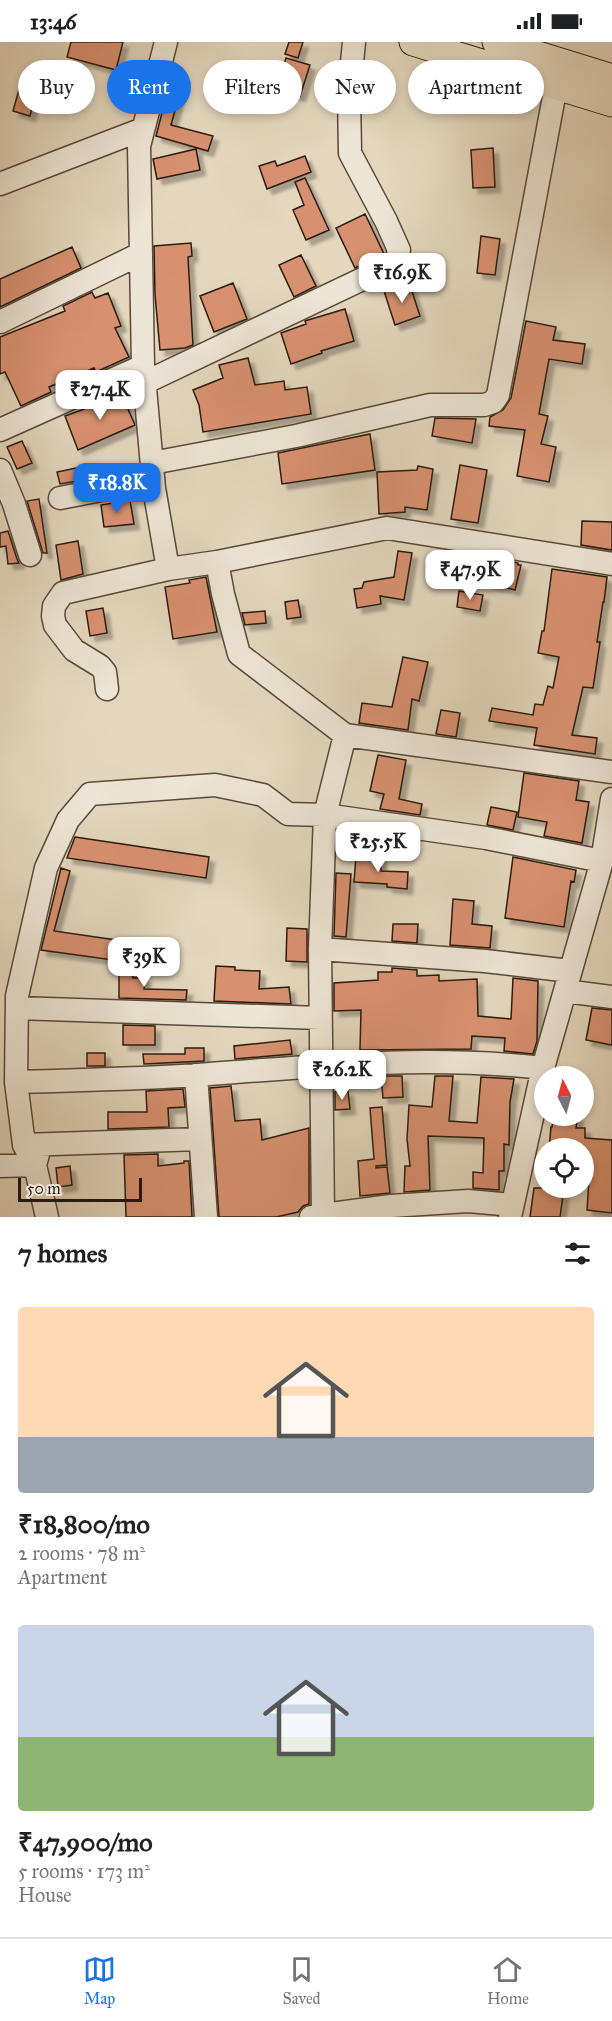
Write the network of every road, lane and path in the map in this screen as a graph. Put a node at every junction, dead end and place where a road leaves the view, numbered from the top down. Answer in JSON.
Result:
{"nodes":[{"id":1,"x":166,"y":42,"type":"edge"},
{"id":2,"x":354,"y":42,"type":"edge"},
{"id":3,"x":413,"y":42,"type":"edge"},
{"id":4,"x":496,"y":42,"type":"edge"},
{"id":5,"x":612,"y":78,"type":"edge"},
{"id":6,"x":556,"y":86,"type":"junction"},
{"id":7,"x":612,"y":103,"type":"edge"},
{"id":8,"x":143,"y":129,"type":"junction"},
{"id":9,"x":0,"y":184,"type":"edge"},
{"id":10,"x":140,"y":254,"type":"junction"},
{"id":11,"x":0,"y":322,"type":"edge"},
{"id":12,"x":144,"y":375,"type":"junction"},
{"id":13,"x":0,"y":430,"type":"edge"},
{"id":14,"x":0,"y":471,"type":"edge"},
{"id":15,"x":152,"y":472,"type":"junction"},
{"id":16,"x":60,"y":498,"type":"dead end"},
{"id":17,"x":30,"y":555,"type":"dead end"},
{"id":18,"x":217,"y":562,"type":"junction"},
{"id":19,"x":612,"y":564,"type":"edge"},
{"id":20,"x":168,"y":568,"type":"junction"},
{"id":21,"x":107,"y":689,"type":"dead end"},
{"id":22,"x":345,"y":735,"type":"junction"},
{"id":23,"x":612,"y":772,"type":"edge"},
{"id":24,"x":612,"y":799,"type":"edge"},
{"id":25,"x":325,"y":815,"type":"junction"},
{"id":26,"x":602,"y":861,"type":"junction"},
{"id":27,"x":321,"y":949,"type":"junction"},
{"id":28,"x":568,"y":981,"type":"junction"},
{"id":29,"x":612,"y":997,"type":"edge"},
{"id":30,"x":17,"y":1008,"type":"junction"},
{"id":31,"x":320,"y":1018,"type":"junction"},
{"id":32,"x":320,"y":1065,"type":"junction"},
{"id":33,"x":544,"y":1066,"type":"edge"},
{"id":34,"x":534,"y":1067,"type":"edge"},
{"id":35,"x":196,"y":1075,"type":"junction"},
{"id":36,"x":16,"y":1082,"type":"junction"},
{"id":37,"x":534,"y":1108,"type":"edge"},
{"id":38,"x":200,"y":1139,"type":"junction"},
{"id":39,"x":33,"y":1151,"type":"junction"},
{"id":40,"x":0,"y":1166,"type":"edge"},
{"id":41,"x":511,"y":1211,"type":"edge"},
{"id":42,"x":317,"y":1216,"type":"edge"},
{"id":43,"x":47,"y":1217,"type":"edge"},
{"id":44,"x":206,"y":1217,"type":"edge"}],
"edges":[{"from":1,"to":8,"type":"street"},
{"from":2,"to":12,"type":"street"},
{"from":3,"to":6,"type":"main road"},
{"from":4,"to":5,"type":"main road"},
{"from":6,"to":7,"type":"main road"},
{"from":6,"to":15,"type":"street"},
{"from":8,"to":9,"type":"street"},
{"from":8,"to":10,"type":"street"},
{"from":10,"to":11,"type":"street"},
{"from":10,"to":12,"type":"street"},
{"from":12,"to":13,"type":"street"},
{"from":12,"to":15,"type":"street"},
{"from":14,"to":17,"type":"street"},
{"from":15,"to":16,"type":"street"},
{"from":15,"to":20,"type":"street"},
{"from":18,"to":19,"type":"street"},
{"from":18,"to":20,"type":"street"},
{"from":18,"to":22,"type":"street"},
{"from":20,"to":21,"type":"street"},
{"from":22,"to":23,"type":"street"},
{"from":22,"to":25,"type":"street"},
{"from":24,"to":26,"type":"street"},
{"from":25,"to":26,"type":"street"},
{"from":25,"to":27,"type":"street"},
{"from":25,"to":30,"type":"street"},
{"from":26,"to":28,"type":"street"},
{"from":27,"to":28,"type":"street"},
{"from":27,"to":31,"type":"street"},
{"from":28,"to":29,"type":"street"},
{"from":28,"to":33,"type":"street"},
{"from":30,"to":31,"type":"street"},
{"from":30,"to":36,"type":"street"},
{"from":31,"to":32,"type":"street"},
{"from":32,"to":34,"type":"street"},
{"from":32,"to":35,"type":"street"},
{"from":32,"to":42,"type":"street"},
{"from":35,"to":36,"type":"street"},
{"from":35,"to":38,"type":"street"},
{"from":36,"to":39,"type":"street"},
{"from":37,"to":41,"type":"street"},
{"from":38,"to":39,"type":"street"},
{"from":38,"to":44,"type":"street"},
{"from":39,"to":40,"type":"street"},
{"from":39,"to":43,"type":"street"},
{"from":41,"to":42,"type":"street"}]}
